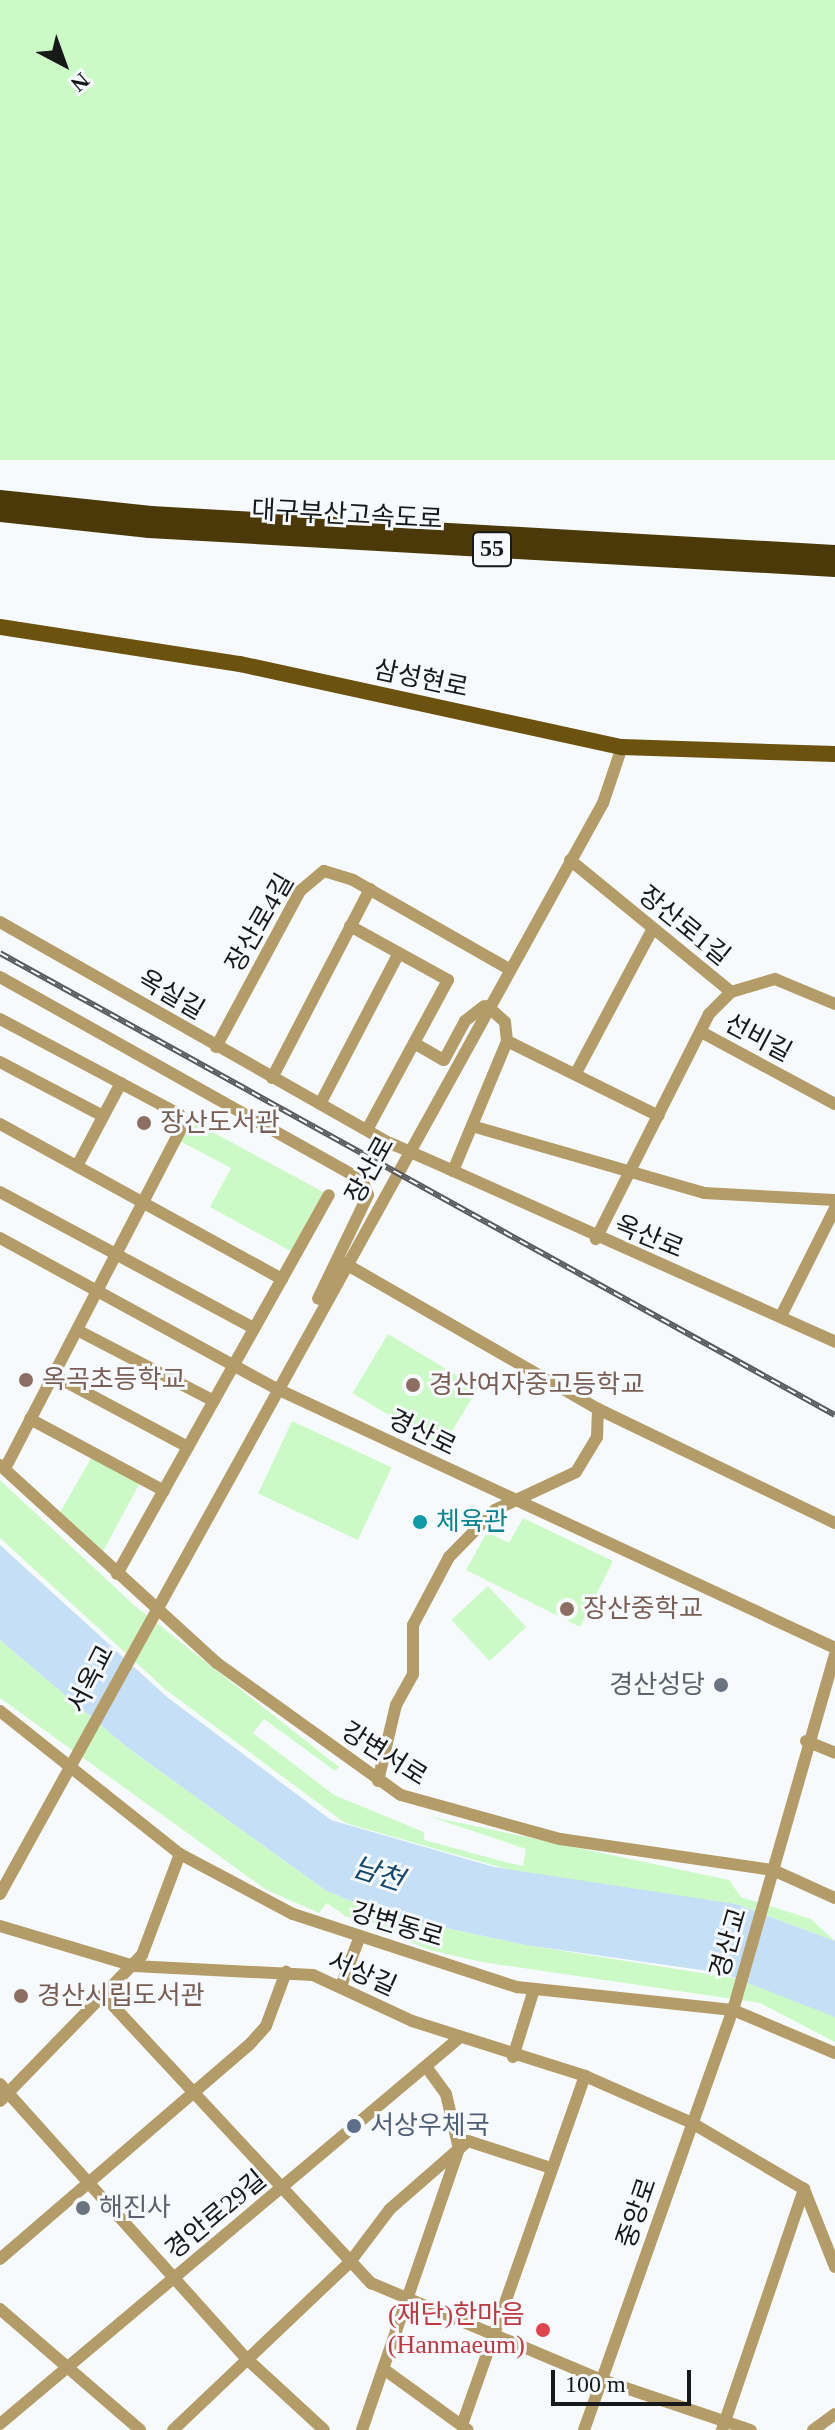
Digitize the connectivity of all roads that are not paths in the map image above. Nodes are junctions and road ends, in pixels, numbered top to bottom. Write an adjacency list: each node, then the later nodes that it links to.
1 (0, 499): 3 (highway, 대구부산고속도로 / 55)
2 (0, 513): 3 (highway, 대구부산고속도로 / 55)
3 (150, 522): 4 (highway, 대구부산고속도로 / 55); 5 (highway, 대구부산고속도로 / 55)
4 (835, 554)
5 (835, 568)
6 (0, 627): 7 (main road, 삼성현로)
7 (622, 747): 8 (main road, 삼성현로); 9 (street, 장산로)
8 (835, 754)
9 (570, 860): 13 (street, 장산로1길); 15 (street, 장산로)
10 (370, 889): 12 (street); 15 (street, 장산로4길); 24 (street, 장산로4길)
11 (0, 922): 24 (street, 옥실길)
12 (350, 926): 14 (street); 27 (street)
13 (653, 928): 17 (street, 장산로1길); 26 (street)
14 (399, 953): 23 (street); 29 (street)
15 (507, 968): 18 (street, 장산로)
16 (1, 979): 51 (street)
17 (731, 992): 19 (street); 21 (street, 장산로1길)
18 (488, 1004): 22 (street); 23 (street); 47 (street, 장산로)
19 (835, 1004)
20 (0, 1019): 28 (street)
21 (703, 1033): 30 (street, 선비길); 32 (street, 장산로1길)
22 (507, 1041): 26 (street); 34 (street)
23 (414, 1043): 35 (street)
24 (216, 1047): 27 (street, 옥실길)
25 (0, 1062): 31 (street)
26 (576, 1073): 32 (street)
27 (272, 1078): 29 (street, 옥실길)
28 (121, 1083): 31 (street); 42 (street)
29 (320, 1104): 35 (street, 옥실길)
30 (835, 1104)
31 (103, 1116): 37 (street)
32 (659, 1116): 39 (street, 장산로1길)
33 (0, 1124): 37 (street)
34 (472, 1126): 38 (street); 39 (street)
35 (367, 1130): 36 (street, 옥실길)
36 (391, 1144): 38 (street, 옥산로, bridge)
37 (77, 1166): 42 (street)
38 (451, 1170): 45 (street, 옥산로)
39 (630, 1175): 43 (street); 45 (street, 장산로1길)
40 (0, 1192): 46 (street)
41 (329, 1195): 48 (street)
42 (144, 1202): 46 (street); 48 (street)
43 (834, 1204): 50 (street)
44 (0, 1238): 49 (street, 경산로)
45 (596, 1239): 50 (street, 옥산로)
46 (117, 1254): 49 (street); 52 (street)
47 (344, 1263): 51 (street, 장산로); 59 (street)
48 (282, 1279): 52 (street)
49 (96, 1294): 53 (street); 55 (street, 경산로)
50 (782, 1314): 54 (street, 옥산로)
51 (312, 1322): 57 (street, 장산로)
52 (254, 1328): 55 (street)
53 (77, 1330): 56 (street); 58 (street)
54 (835, 1342)
55 (233, 1366): 57 (street, 경산로); 58 (street)
56 (53, 1375): 60 (street); 61 (street)
57 (275, 1388): 64 (street, 경산로); 67 (street, 장산로)
58 (214, 1401): 61 (street)
59 (598, 1409): 64 (street); 65 (street)
60 (30, 1419): 62 (street); 63 (street)
61 (188, 1447): 63 (street)
62 (2, 1467): 66 (street, 강변서로)
63 (164, 1491): 66 (street)
64 (511, 1500): 68 (street, 경산로); 74 (street)
65 (835, 1523)
66 (117, 1574): 67 (street, 강변서로)
67 (151, 1610): 73 (street, 서옥교); 74 (street, 강변서로)
68 (835, 1648)
69 (835, 1655): 71 (street)
70 (0, 1711): 73 (street, 강변동로)
71 (806, 1741): 72 (street); 76 (street)
72 (835, 1753)
73 (70, 1768): 75 (street, 강변동로); 77 (street)
74 (378, 1781): 76 (street, 강변서로)
75 (180, 1854): 80 (street, 강변동로); 81 (street)
76 (773, 1870): 78 (street, 강변서로); 86 (street, 경산교)
77 (0, 1894)
78 (835, 1898)
79 (0, 1926): 81 (street, 서상길)
80 (360, 1936): 83 (street); 84 (street, 강변동로)
81 (134, 1966): 82 (street, 서상길); 85 (street)
82 (286, 1972): 83 (street, 서상길); 92 (street)
83 (341, 1986): 87 (street, 서상길)
84 (534, 1989): 86 (street, 강변동로); 89 (street)
85 (105, 1997): 92 (street); 93 (street)
86 (733, 2010): 88 (street, 강변동로); 94 (street, 중앙로)
87 (459, 2038): 89 (street, 서상길); 90 (street, 경안로29길)
88 (835, 2053)
89 (513, 2057): 91 (street, 서상길)
90 (426, 2066): 95 (street); 98 (street, 경안로29길)
91 (585, 2076): 94 (street, 서상길); 96 (street)
92 (197, 2092): 97 (street); 98 (street)
93 (3, 2094): 97 (street)
94 (692, 2123): 99 (street, 서상길); 110 (street, 중앙로)
95 (459, 2149): 96 (street); 101 (street); 104 (street)
96 (551, 2168): 106 (street)
97 (90, 2186): 100 (street); 103 (street)
98 (284, 2187): 101 (street); 103 (street, 경안로29길)
99 (804, 2189): 102 (street); 113 (street)
100 (0, 2259)
101 (350, 2262): 104 (street); 107 (street)
102 (835, 2267)
103 (174, 2279): 107 (street); 108 (street, 경안로29길)
104 (408, 2302): 106 (street); 109 (street)
105 (0, 2309): 108 (street)
106 (493, 2336): 110 (street); 114 (street)
107 (248, 2360): 116 (street); 117 (street)
108 (69, 2369): 112 (street, 경안로29길); 115 (street)
109 (385, 2370): 114 (street); 118 (street)
110 (602, 2380): 113 (street); 119 (street, 중앙로)
111 (835, 2414): 121 (street)
112 (0, 2424)
113 (724, 2426): 120 (street)
114 (465, 2427)
115 (140, 2430)
116 (173, 2430)
117 (324, 2430)
118 (362, 2430)
119 (584, 2430)
120 (751, 2430)
121 (813, 2430)

